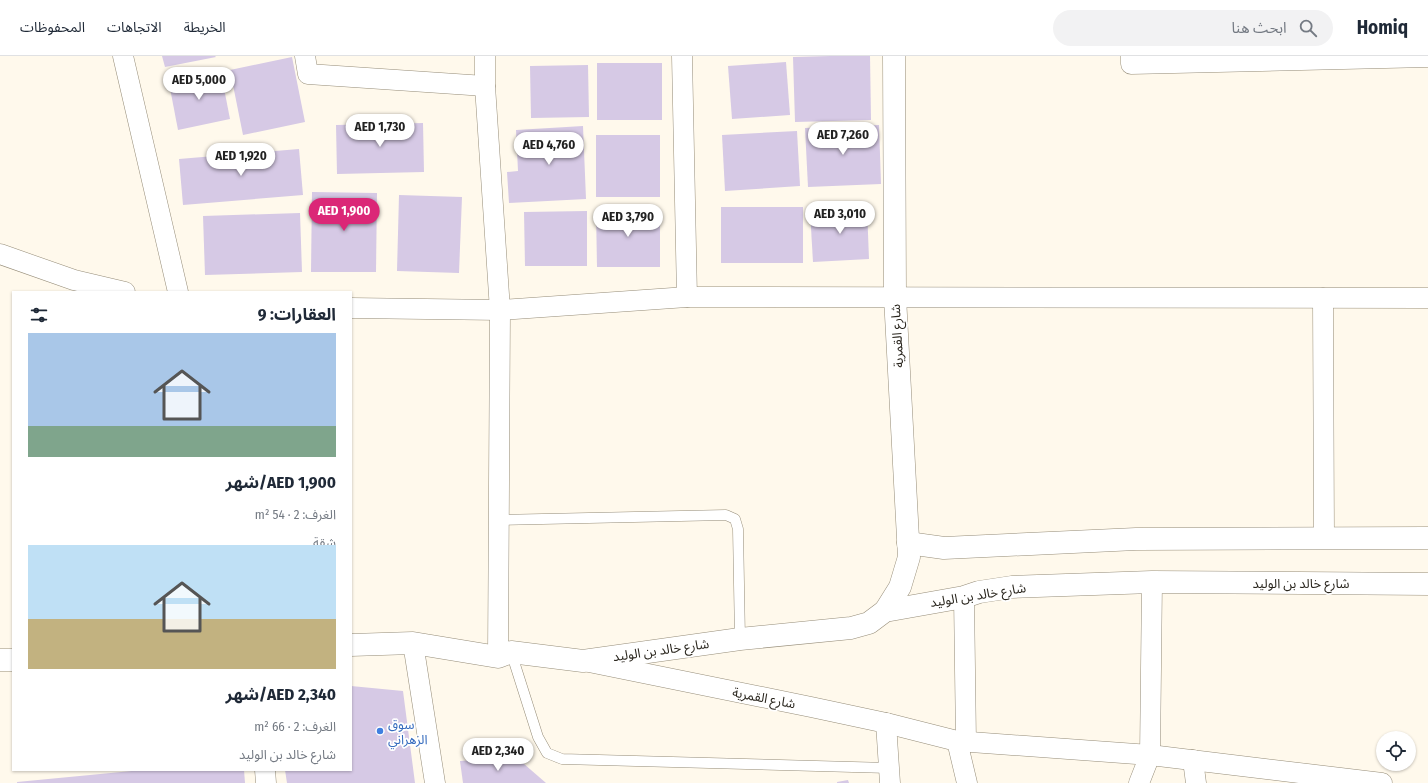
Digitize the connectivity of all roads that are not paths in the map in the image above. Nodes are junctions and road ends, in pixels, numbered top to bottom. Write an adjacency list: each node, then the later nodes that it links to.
1 (117, 56): 12 (street)
2 (305, 56): 9 (street)
3 (485, 56): 9 (street)
4 (682, 56): 13 (street)
5 (894, 56): 14 (street, شارع القمرية)
6 (1131, 56): 7 (street)
7 (1366, 57): 8 (street)
8 (1428, 57)
9 (485, 86): 18 (street)
10 (0, 254): 11 (street)
11 (120, 291)
12 (178, 291)
13 (687, 296): 14 (street); 18 (street)
14 (895, 296): 15 (street); 22 (street, شارع القمرية)
15 (1323, 298): 16 (street); 20 (street)
16 (1428, 298)
17 (352, 308): 18 (street)
18 (500, 310): 19 (street)
19 (499, 520): 27 (lane); 30 (street)
20 (1324, 538): 21 (street); 22 (street)
21 (1428, 538)
22 (908, 543): 26 (street, شارع القمرية)
23 (1152, 582): 24 (street, شارع خالد بن الوليد); 25 (street, شارع خالد بن الوليد); 38 (street)
24 (1428, 584)
25 (964, 597): 26 (street, شارع خالد بن الوليد); 37 (street)
26 (885, 611): 27 (street, شارع خالد بن الوليد)
27 (740, 639): 34 (street, شارع خالد بن الوليد)
28 (413, 643): 29 (street, شارع خالد بن الوليد); 30 (street, شارع خالد بن الوليد); 43 (street)
29 (352, 645)
30 (505, 654): 34 (street, شارع خالد بن الوليد); 41 (lane)
31 (0, 660): 32 (street)
32 (12, 661)
33 (12, 661): 35 (street)
34 (583, 661): 36 (street, شارع القمرية)
35 (0, 664)
36 (886, 723): 37 (street, شارع القمرية); 41 (street)
37 (962, 741): 38 (street, شارع القمرية); 44 (street)
38 (1150, 755): 39 (street, شارع القمرية); 45 (street)
39 (1193, 760): 46 (street); 47 (street, شارع القمرية)
40 (265, 771): 42 (street)
41 (890, 775)
42 (266, 783)
43 (435, 783)
44 (967, 783)
45 (1139, 783)
46 (1196, 783)
47 (1382, 783)

